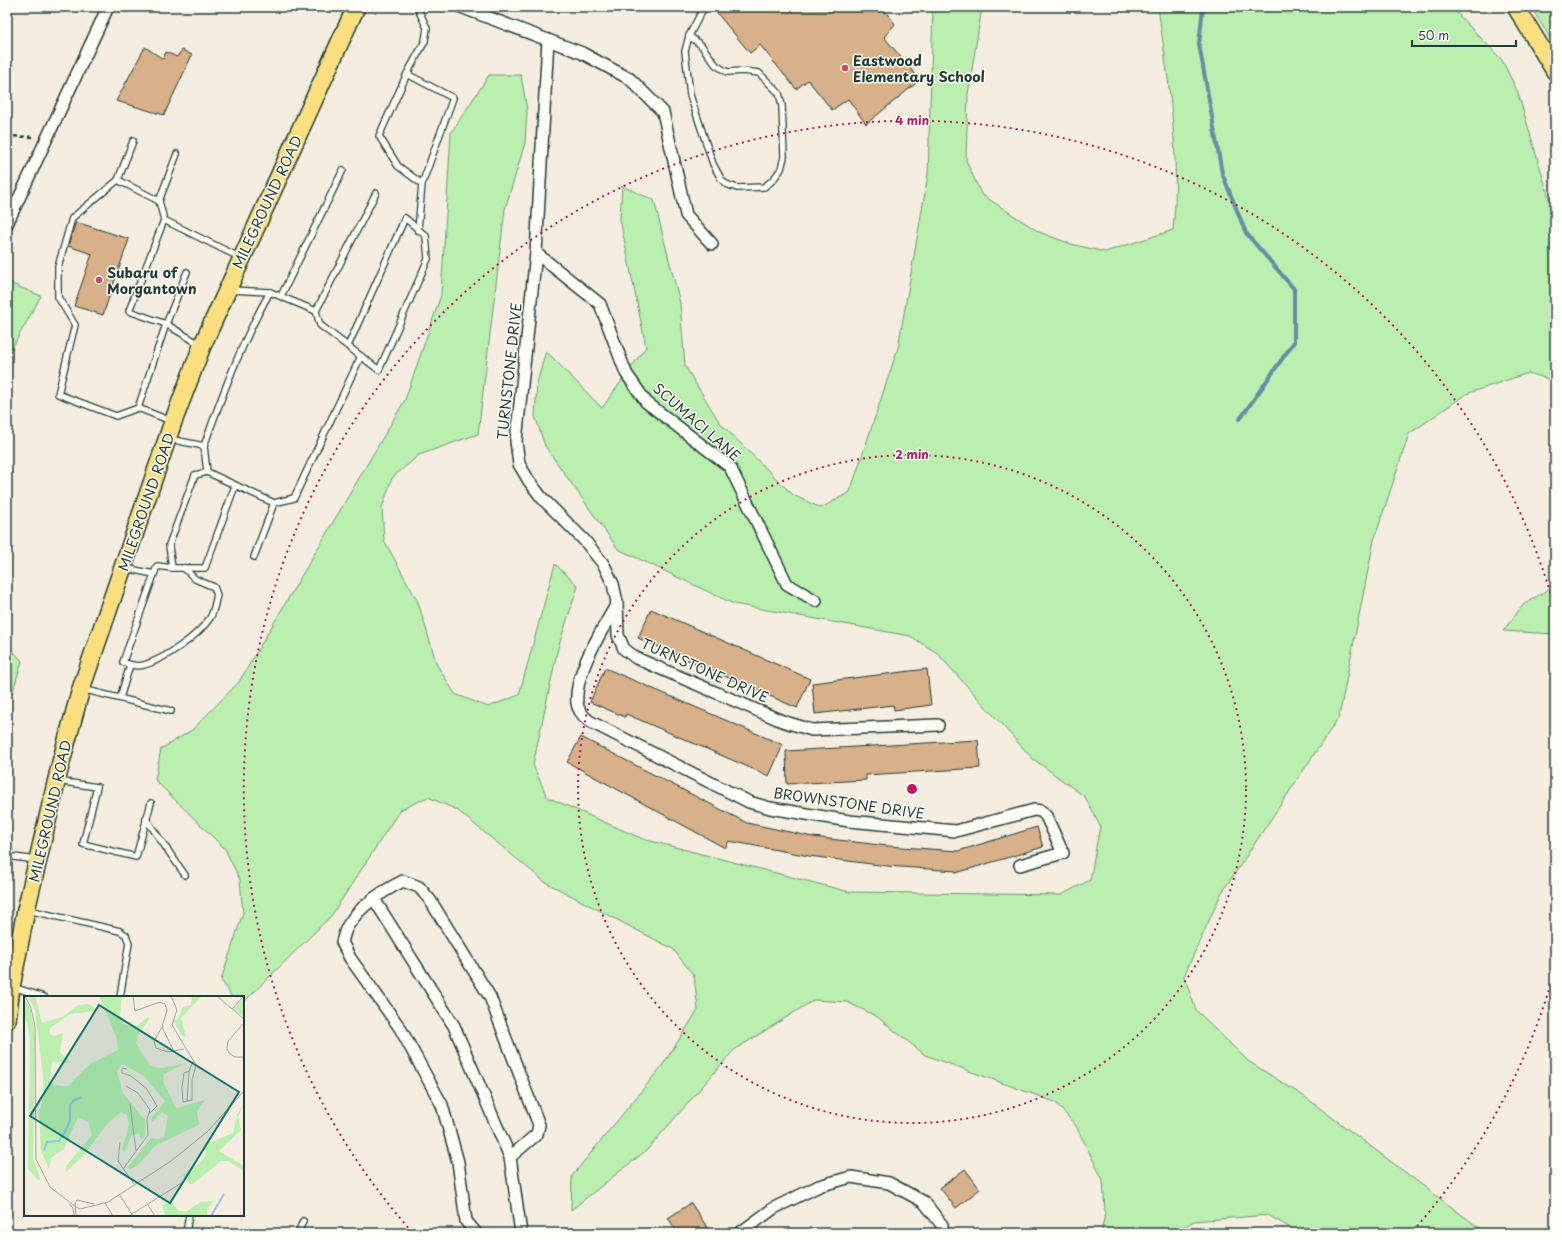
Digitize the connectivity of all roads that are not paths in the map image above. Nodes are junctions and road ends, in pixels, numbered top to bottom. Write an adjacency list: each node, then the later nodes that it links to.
1 (108, 7): 19 (street)
2 (356, 7): 23 (main road, MILEGROUND ROAD)
3 (417, 7): 10 (lane)
4 (461, 7): 8 (street)
5 (704, 7): 7 (lane)
6 (1516, 7): 9 (main road)
7 (689, 36): 7 (lane)
8 (548, 40): 21 (street); 22 (street, TURNSTONE DRIVE)
9 (1555, 71)
10 (407, 74): 15 (lane); 15 (lane)
11 (133, 141): 14 (lane)
12 (177, 154): 17 (lane)
13 (343, 170): 27 (lane)
14 (118, 180): 17 (lane); 33 (lane)
15 (422, 184): 20 (lane)
16 (376, 192): 28 (lane)
17 (159, 201): 18 (lane)
18 (164, 220): 23 (lane); 29 (lane)
19 (7, 224)
20 (418, 230): 31 (lane); 32 (lane)
21 (712, 244)
22 (536, 253): 45 (street, SCUMACI LANE); 46 (street, TURNSTONE DRIVE)
23 (241, 258): 25 (main road, MILEGROUND ROAD)
24 (186, 272): 29 (lane)
25 (227, 290): 26 (lane); 30 (main road, MILEGROUND ROAD)
26 (270, 292): 27 (lane); 36 (lane)
27 (280, 296): 28 (lane)
28 (316, 311): 31 (lane)
29 (166, 324): 30 (lane); 33 (lane)
30 (202, 346): 34 (main road, MILEGROUND ROAD)
31 (348, 346): 32 (lane)
32 (361, 356): 39 (lane)
33 (138, 408): 34 (lane)
34 (173, 422): 35 (main road, MILEGROUND ROAD)
35 (167, 439): 36 (lane); 41 (main road, MILEGROUND ROAD)
36 (204, 446): 37 (lane)
37 (207, 472): 38 (lane); 42 (lane)
38 (235, 486): 39 (lane); 43 (lane)
39 (274, 503): 40 (lane)
40 (254, 557)
41 (123, 568): 44 (lane); 48 (main road, MILEGROUND ROAD)
42 (172, 568): 43 (lane); 44 (lane)
43 (184, 568): 47 (lane)
44 (154, 574): 47 (lane)
45 (816, 601)
46 (617, 602): 51 (street, TURNSTONE DRIVE); 57 (street, BROWNSTONE DRIVE)
47 (130, 665): 49 (lane)
48 (81, 689): 49 (lane); 52 (main road, MILEGROUND ROAD)
49 (120, 698): 50 (lane)
50 (171, 711)
51 (938, 725)
52 (56, 781): 54 (lane); 56 (main road, MILEGROUND ROAD)
53 (151, 803): 54 (lane)
54 (146, 819): 58 (lane)
55 (7, 856): 56 (lane)
56 (38, 860): 60 (main road, MILEGROUND ROAD)
57 (1020, 865)
58 (185, 875)
59 (374, 899): 65 (street); 65 (street); 70 (street)
60 (26, 910): 61 (main road, MILEGROUND ROAD); 63 (lane)
61 (11, 987): 62 (lane); 64 (main road, MILEGROUND ROAD)
62 (41, 996)
63 (120, 996)
64 (8, 1010)
65 (510, 1157): 71 (street)
66 (189, 1216): 68 (lane)
67 (303, 1221): 69 (lane)
68 (186, 1233)
69 (298, 1233)
70 (476, 1233)
71 (521, 1233)
72 (740, 1233): 73 (street)
73 (943, 1233)

